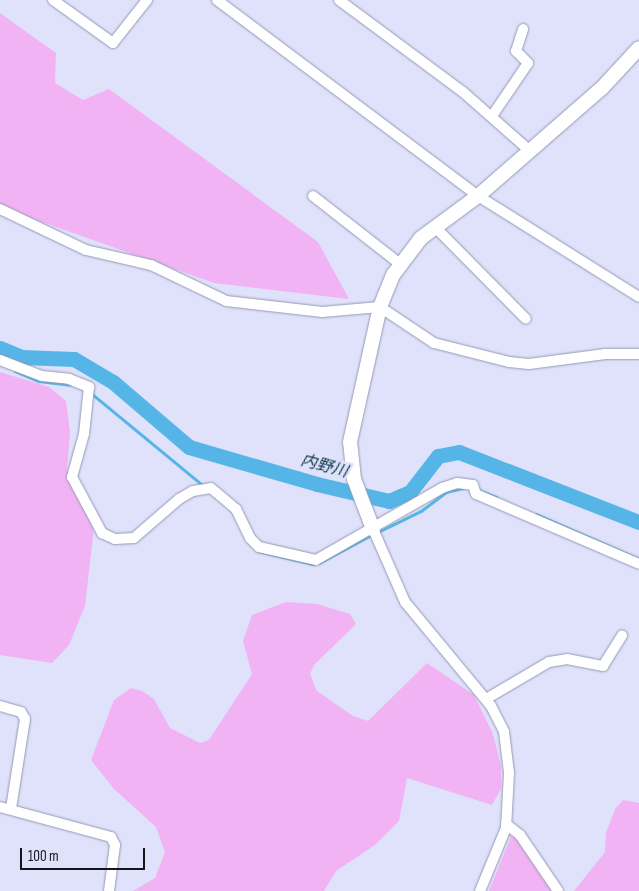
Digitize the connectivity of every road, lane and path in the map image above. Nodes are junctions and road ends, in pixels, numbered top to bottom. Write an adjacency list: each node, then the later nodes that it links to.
1 (53, 0): 2 (street)
2 (147, 0)
3 (217, 0): 10 (street)
4 (339, 0): 7 (street)
5 (523, 29): 7 (street)
6 (639, 48): 8 (street)
7 (492, 116): 8 (street)
8 (530, 151): 10 (street)
9 (313, 196): 13 (street)
10 (478, 196): 12 (street); 14 (street)
11 (0, 210): 15 (street)
12 (435, 226): 13 (street); 16 (street)
13 (400, 264): 15 (street)
14 (639, 297)
15 (380, 306): 17 (street); 19 (street)
16 (526, 318)
17 (639, 354)
18 (0, 360): 19 (street)
19 (373, 529): 20 (street); 22 (street)
20 (639, 564)
21 (622, 635): 22 (street)
22 (486, 699): 26 (street)
23 (0, 706): 25 (street)
24 (0, 807): 25 (street)
25 (11, 808): 27 (street)
26 (506, 824): 28 (street); 29 (street)
27 (109, 891)
28 (480, 891)
29 (558, 891)

